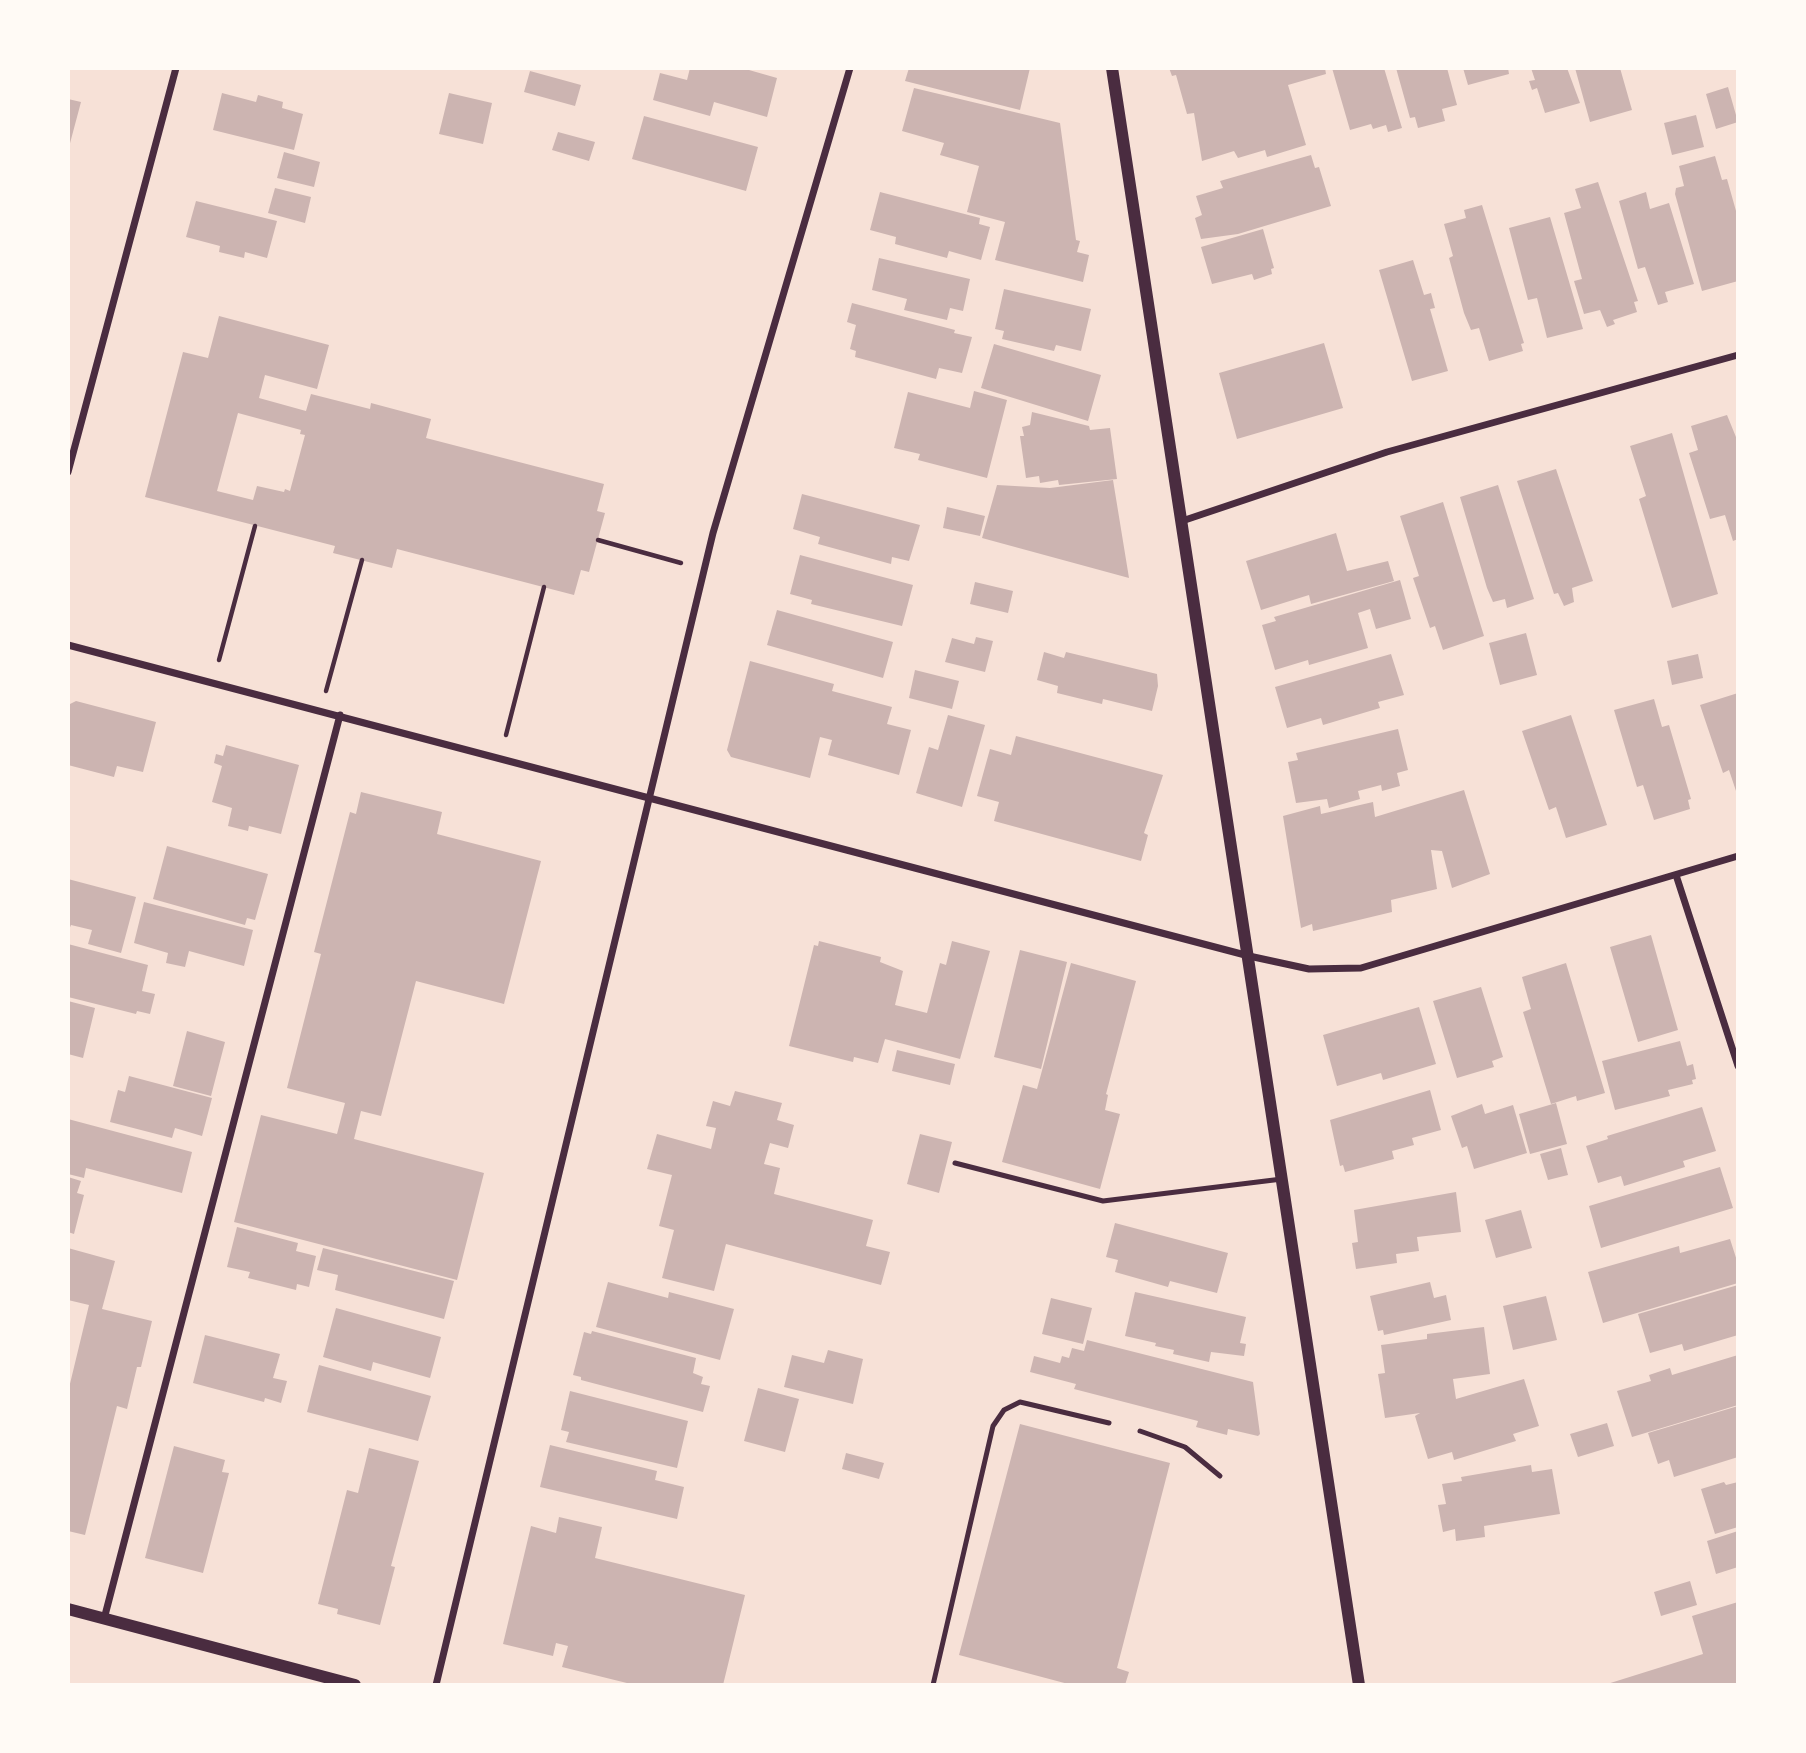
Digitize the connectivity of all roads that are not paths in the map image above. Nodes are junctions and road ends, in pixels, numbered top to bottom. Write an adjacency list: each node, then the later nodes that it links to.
1 (176, 68): 5 (street)
2 (850, 68): 9 (street)
3 (1112, 68): 6 (street)
4 (1738, 355): 6 (street)
5 (68, 472)
6 (1182, 520): 12 (street)
7 (68, 645): 8 (street)
8 (340, 715): 9 (street); 20 (street)
9 (649, 796): 12 (street); 22 (street)
10 (1738, 856): 11 (street)
11 (1676, 874): 12 (street); 13 (street)
12 (1248, 956): 15 (street)
13 (1738, 1066)
14 (955, 1163): 15 (lane)
15 (1282, 1179): 24 (street)
16 (1109, 1423): 23 (lane)
17 (1140, 1431): 18 (lane)
18 (1220, 1476)
19 (68, 1609): 20 (street)
20 (104, 1619): 21 (street)
21 (355, 1685)
22 (436, 1685)
23 (933, 1685)
24 (1359, 1685)

